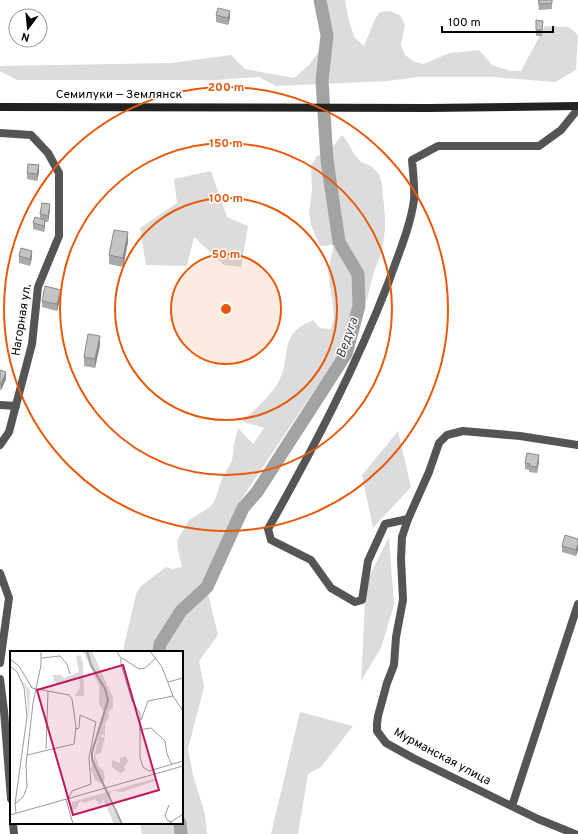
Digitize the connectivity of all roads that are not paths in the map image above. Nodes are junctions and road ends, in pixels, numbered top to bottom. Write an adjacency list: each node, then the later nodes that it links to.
1 (0, 107): 2 (main road, Семилуки — Землянск)
2 (578, 108): 8 (street)
3 (0, 133): 5 (street, Нагорная ул.)
4 (0, 405): 5 (street)
5 (16, 406): 6 (street, Нагорная ул.)
6 (0, 445)
7 (578, 445): 8 (street, Мурманская улица)
8 (408, 519): 14 (street, Мурманская улица)
9 (0, 573): 11 (street)
10 (578, 604): 14 (street)
11 (0, 663)
12 (0, 679): 13 (street)
13 (10, 786)
14 (512, 806): 17 (street, Мурманская улица)
15 (13, 824): 16 (street)
16 (14, 834)
17 (575, 834)

